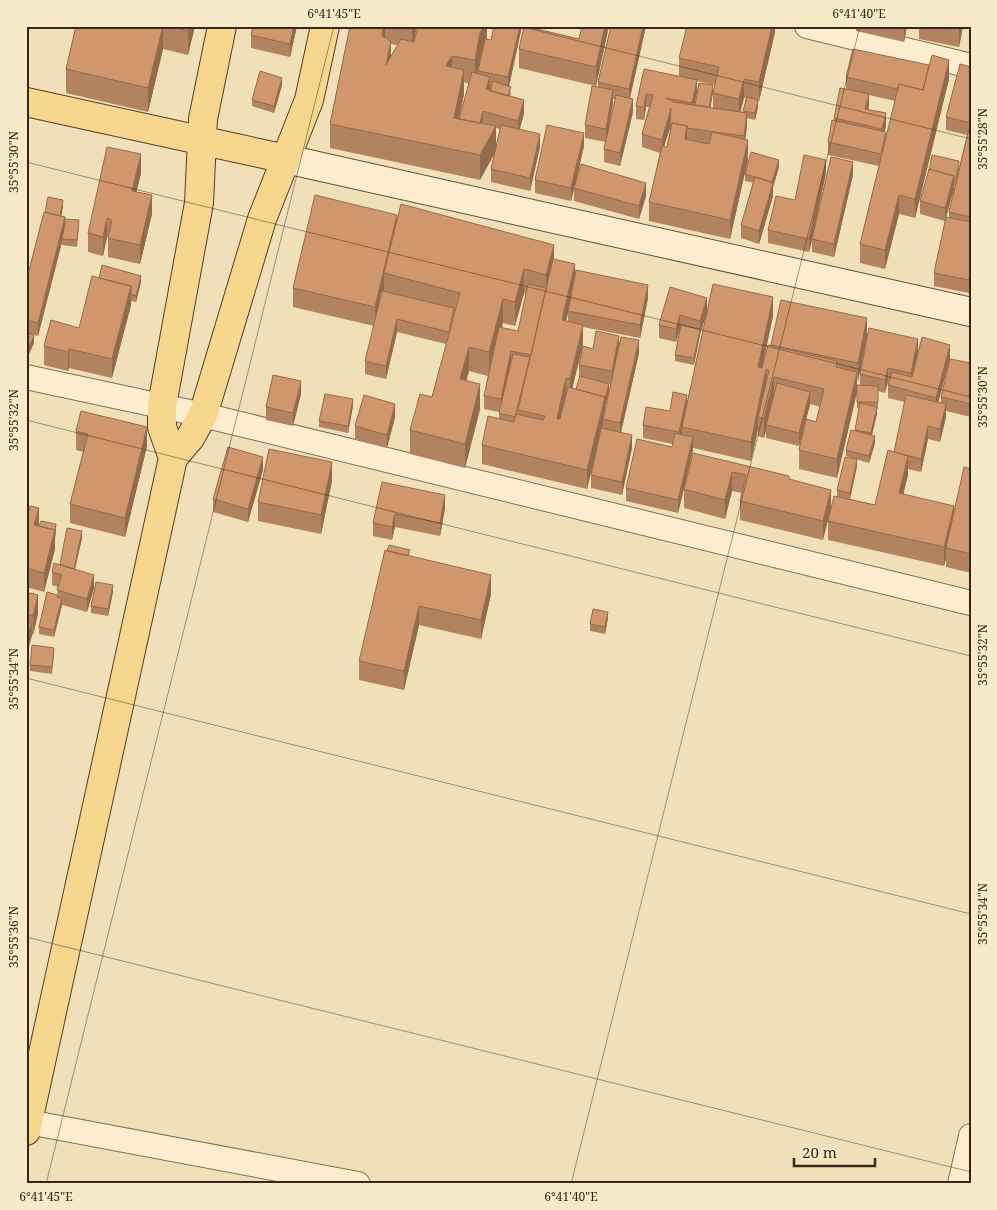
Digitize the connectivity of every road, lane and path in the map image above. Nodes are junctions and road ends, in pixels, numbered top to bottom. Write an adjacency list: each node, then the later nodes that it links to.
1 (222, 26): 6 (main road)
2 (325, 26): 7 (main road)
3 (806, 26): 4 (street)
4 (971, 66)
5 (26, 102): 6 (main road)
6 (201, 139): 7 (main road); 10 (main road)
7 (286, 159): 8 (street); 11 (main road)
8 (971, 312)
9 (26, 377): 10 (street)
10 (162, 405): 11 (street); 12 (main road)
11 (203, 415): 12 (main road); 13 (street)
12 (172, 458): 14 (main road)
13 (971, 603)
14 (27, 1127): 16 (street)
15 (970, 1146): 17 (street)
16 (358, 1184)
17 (960, 1184)

